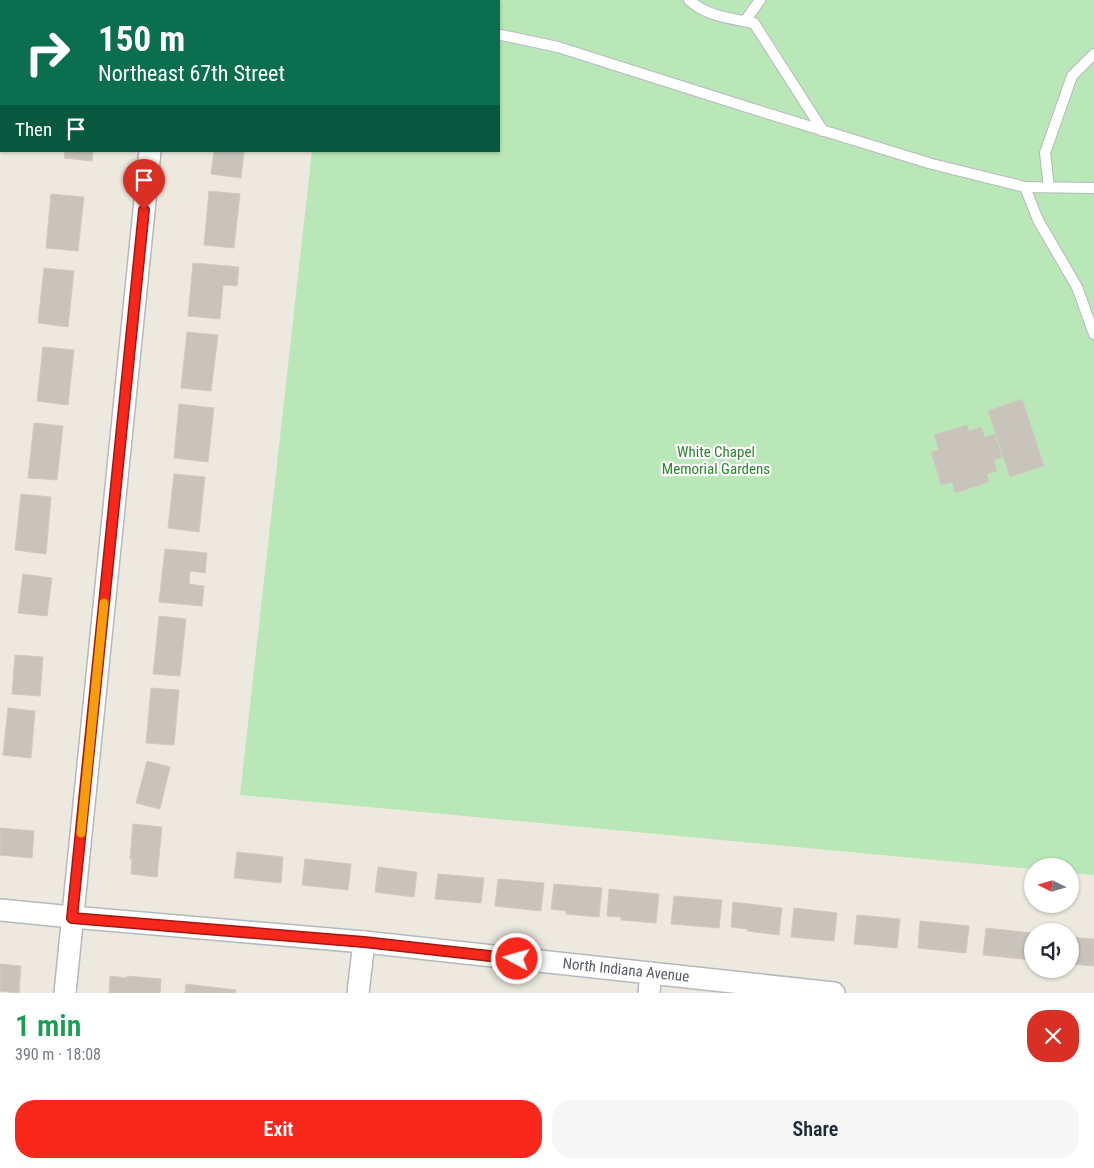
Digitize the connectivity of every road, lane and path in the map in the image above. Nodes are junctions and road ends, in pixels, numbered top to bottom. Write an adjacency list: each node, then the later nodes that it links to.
1 (689, 0): 3 (lane)
2 (760, 0): 3 (lane)
3 (745, 22): 6 (lane)
4 (501, 35): 6 (lane)
5 (1094, 54): 9 (lane)
6 (824, 131): 8 (lane)
7 (150, 152): 13 (street)
8 (1025, 187): 9 (lane); 11 (lane)
9 (1049, 187): 10 (lane)
10 (1094, 188)
11 (1094, 334)
12 (0, 910): 13 (street, North Indiana Avenue)
13 (72, 918): 14 (street, North Indiana Avenue); 16 (street)
14 (364, 942): 15 (street, North Indiana Avenue); 17 (street)
15 (650, 983): 18 (street, North Indiana Avenue)
16 (65, 993)
17 (358, 993)
18 (834, 993)

